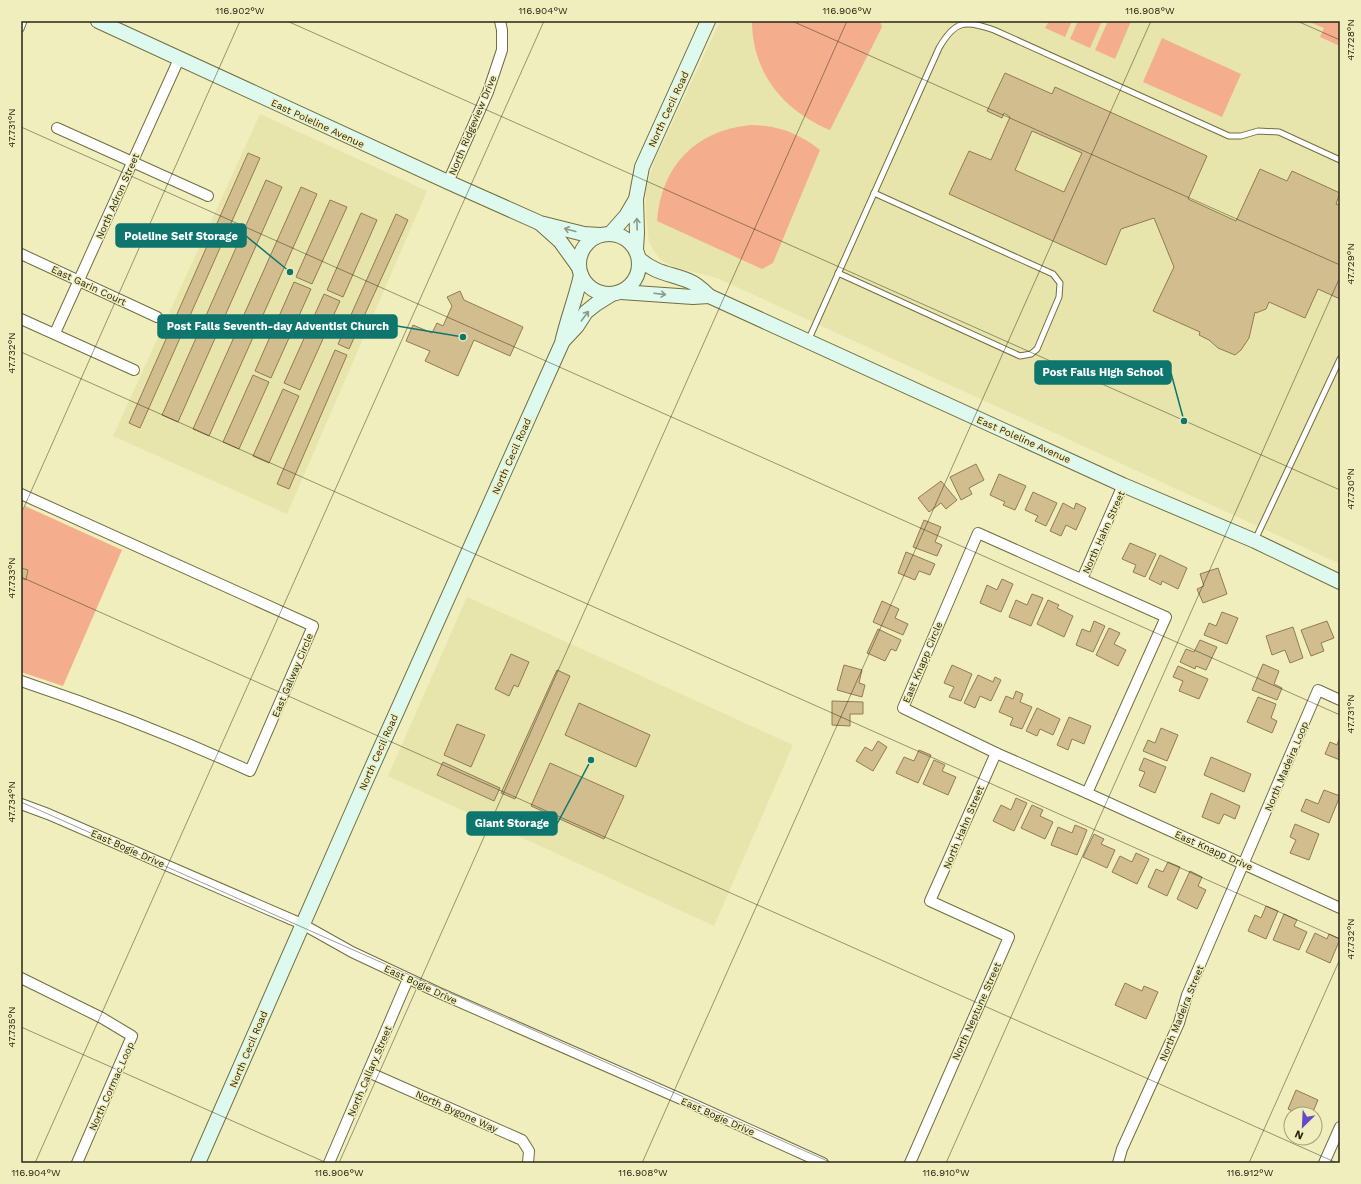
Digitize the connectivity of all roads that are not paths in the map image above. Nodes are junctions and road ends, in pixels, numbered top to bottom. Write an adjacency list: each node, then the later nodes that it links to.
1 (24, 21): 5 (lane)
2 (98, 21): 6 (main road, East Poleline Avenue)
3 (500, 21): 10 (street, North Ridgeview Drive)
4 (708, 21): 13 (main road, North Cecil Road)
5 (21, 29)
6 (179, 59): 9 (street, North Adron Street); 10 (main road, East Poleline Avenue)
7 (57, 128): 9 (street)
8 (1340, 160): 11 (lane)
9 (133, 162): 12 (street); 20 (street, North Adron Street)
10 (448, 182): 14 (main road, East Poleline Avenue)
11 (874, 193): 19 (lane); 19 (lane)
12 (208, 196)
13 (636, 199): 15 (main road, North Cecil Road); 17 (main road, North Cecil Road, one-way to 13)
14 (540, 223): 15 (main road, East Poleline Avenue, one-way to 14); 18 (main road, East Poleline Avenue)
15 (605, 234): 17 (main road); 18 (main road)
16 (21, 254): 20 (street, East Garin Court)
17 (637, 254): 21 (main road); 22 (main road, East Poleline Avenue)
18 (580, 270): 21 (main road); 27 (main road, North Cecil Road)
19 (838, 273): 26 (lane)
20 (79, 281): 23 (street, East Garin Court); 25 (street, North Adron Street)
21 (617, 293): 22 (main road, East Poleline Avenue, one-way to 22); 27 (main road, North Cecil Road, one-way to 21)
22 (709, 296): 26 (main road, East Poleline Avenue)
23 (157, 316)
24 (21, 318): 25 (street)
25 (55, 334): 29 (street)
26 (808, 341): 30 (main road, East Poleline Avenue)
27 (562, 342): 43 (main road, North Cecil Road)
28 (1340, 359): 32 (lane)
29 (134, 370)
30 (1124, 485): 32 (main road, East Poleline Avenue); 33 (street, North Hahn Street)
31 (21, 494): 35 (street, East Galway Circle)
32 (1255, 541): 34 (main road, East Poleline Avenue)
33 (1082, 579): 37 (street, East Knapp Circle); 38 (street, East Knapp Circle)
34 (1340, 582)
35 (21, 681)
36 (1340, 700): 40 (street, North Madeira Loop)
37 (996, 753): 38 (street, East Knapp Circle); 41 (street, North Hahn Street)
38 (1087, 793): 40 (street, East Knapp Drive)
39 (21, 804): 43 (street, East Bogie Drive)
40 (1244, 863): 42 (street, East Knapp Drive); 54 (street, North Madeira Street)
41 (930, 901): 53 (street, North Neptune Street)
42 (1340, 908)
43 (302, 924): 45 (street, East Bogie Drive); 49 (main road, North Cecil Road)
44 (21, 978): 48 (street, North Cormac Loop)
45 (408, 979): 46 (street, North Callary Street); 52 (street, East Bogie Drive)
46 (368, 1072): 50 (street, North Callary Street); 51 (street, North Bygone Way)
47 (1340, 1127): 55 (street)
48 (77, 1163)
49 (198, 1163)
50 (329, 1163)
51 (528, 1163)
52 (823, 1163)
53 (910, 1163)
54 (1118, 1163)
55 (1324, 1163)

